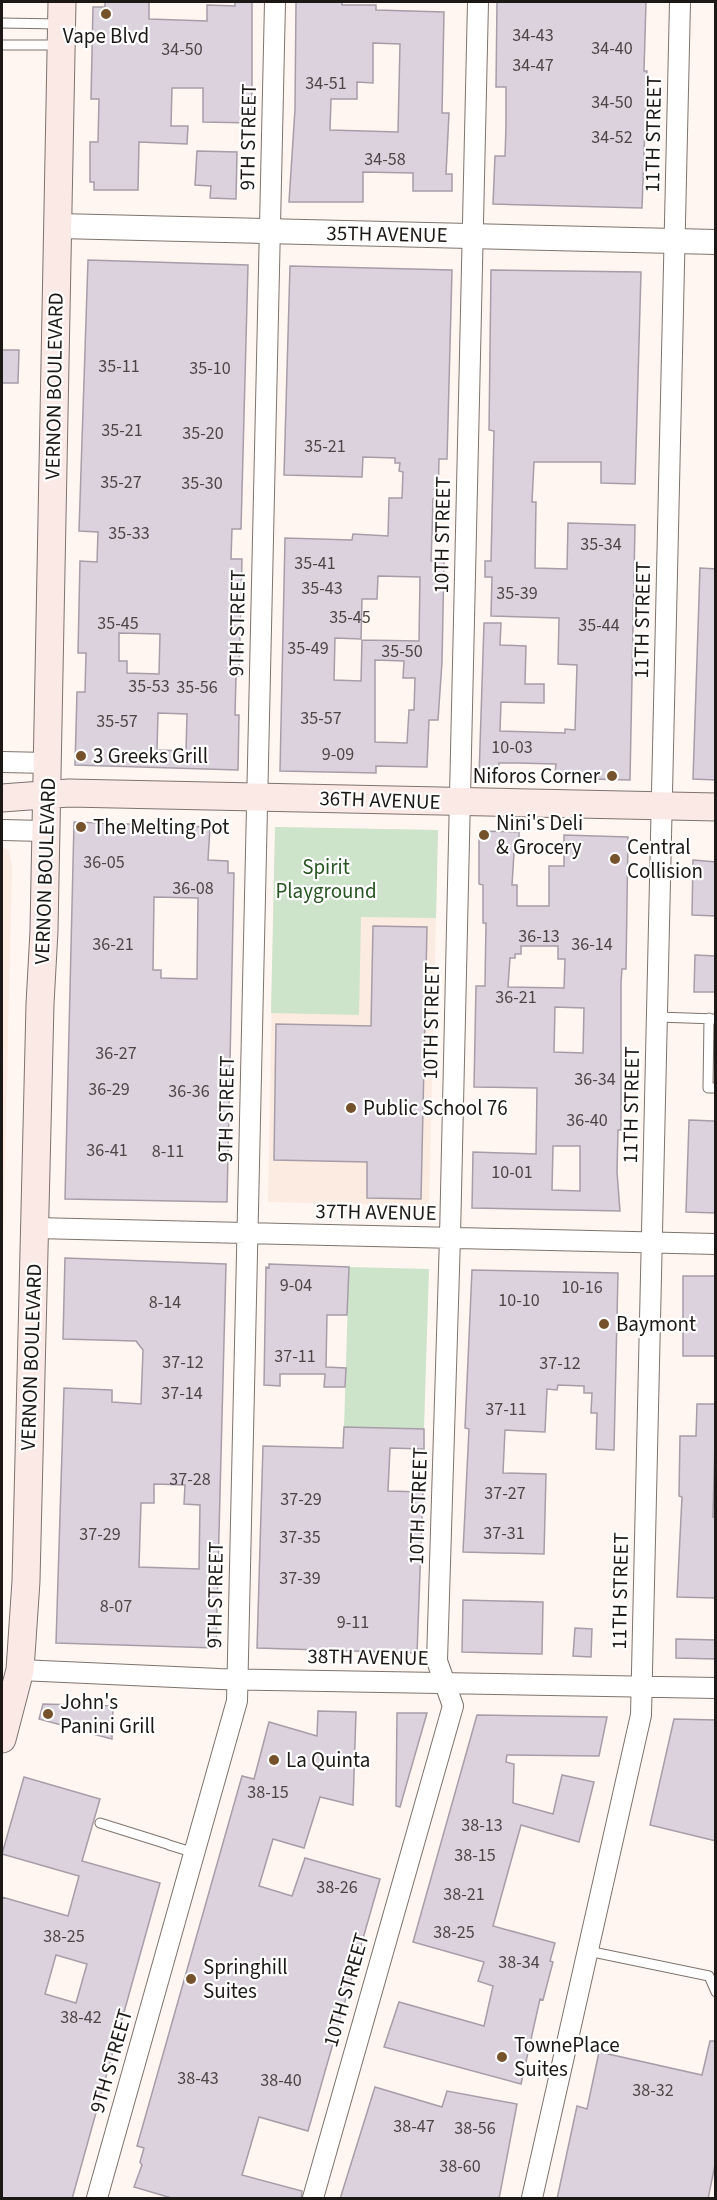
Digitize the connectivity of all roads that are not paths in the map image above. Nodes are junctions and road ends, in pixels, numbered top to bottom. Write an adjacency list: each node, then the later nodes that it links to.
1 (276, 2): 8 (street, 9TH STREET)
2 (478, 2): 9 (street, 10TH STREET)
3 (680, 2): 10 (street, 11TH STREET)
4 (2, 23): 5 (lane)
5 (62, 24): 6 (lane); 7 (main road, VERNON BOULEVARD)
6 (2, 45)
7 (58, 226): 8 (street, 35TH AVENUE); 13 (main road, VERNON BOULEVARD)
8 (270, 232): 9 (street, 35TH AVENUE); 15 (street, 9TH STREET)
9 (472, 236): 10 (street, 35TH AVENUE); 17 (street, 10TH STREET)
10 (675, 241): 11 (street, 35TH AVENUE); 18 (street, 11TH STREET)
11 (716, 242)
12 (2, 762): 13 (street)
13 (48, 763): 14 (main road, VERNON BOULEVARD)
14 (45, 796): 15 (main road, 36TH AVENUE); 16 (main road, 36TH AVENUE); 21 (main road, VERNON BOULEVARD)
15 (257, 796): 17 (main road, 36TH AVENUE); 26 (street, 9TH STREET)
16 (2, 798)
17 (460, 802): 18 (main road, 36TH AVENUE); 27 (street, 10TH STREET)
18 (662, 806): 19 (main road, 36TH AVENUE); 22 (street, 11TH STREET)
19 (716, 807)
20 (2, 830): 21 (street)
21 (45, 831): 25 (main road, VERNON BOULEVARD)
22 (657, 1017): 23 (lane); 28 (street, 11TH STREET)
23 (712, 1018): 24 (lane)
24 (716, 1088)
25 (35, 1228): 26 (street, 37TH AVENUE); 30 (main road, VERNON BOULEVARD)
26 (248, 1232): 27 (street, 37TH AVENUE); 31 (street, 9TH STREET)
27 (450, 1237): 28 (street, 37TH AVENUE); 32 (street, 10TH STREET)
28 (652, 1242): 29 (street, 37TH AVENUE); 33 (street, 11TH STREET)
29 (716, 1244)
30 (20, 1670): 31 (street, 38TH AVENUE); 35 (main road, VERNON BOULEVARD)
31 (237, 1678): 32 (street, 38TH AVENUE); 37 (street, 9TH STREET)
32 (445, 1682): 33 (street, 38TH AVENUE); 41 (street, 10TH STREET)
33 (642, 1687): 34 (street, 38TH AVENUE); 38 (street, 11TH STREET)
34 (716, 1688)
35 (2, 1738)
36 (100, 1823): 37 (lane)
37 (195, 1852): 40 (street, 9TH STREET)
38 (588, 1951): 39 (lane); 42 (street, 11TH STREET)
39 (716, 1992)
40 (97, 2199)
41 (313, 2199)
42 (532, 2199)

